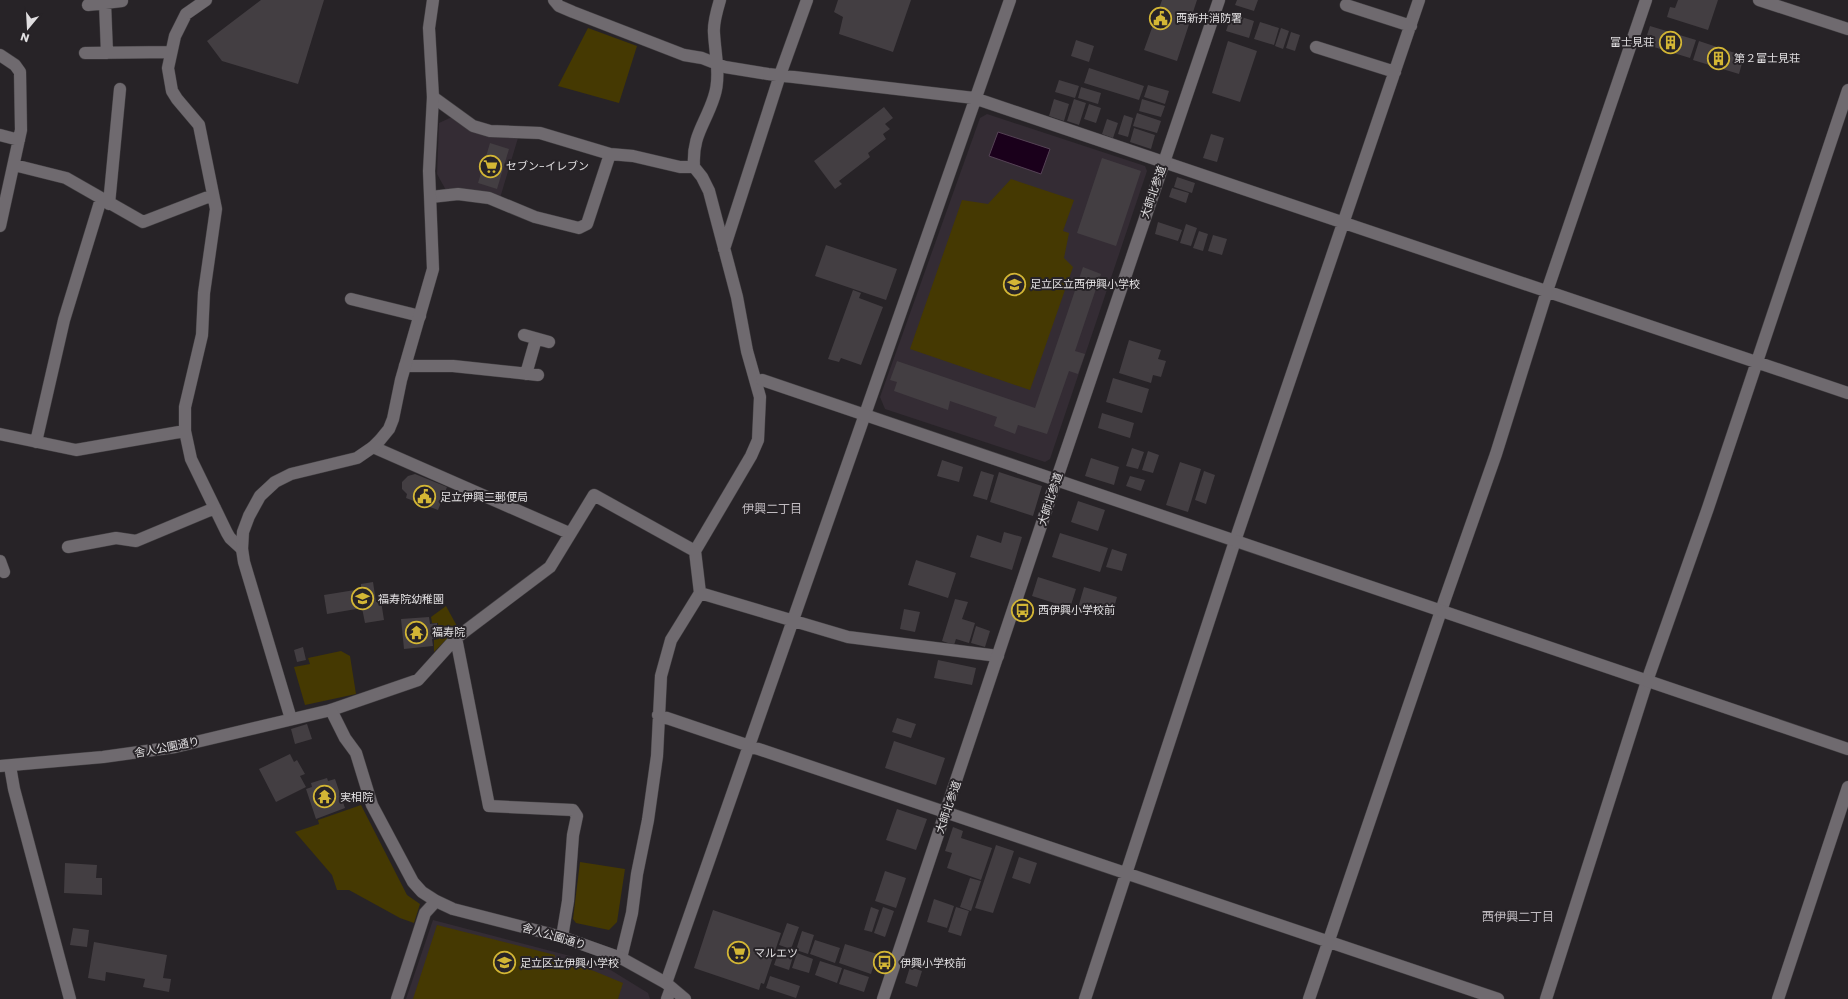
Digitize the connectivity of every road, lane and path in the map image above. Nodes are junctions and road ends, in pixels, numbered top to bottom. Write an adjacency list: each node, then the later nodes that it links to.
1 (206, 0): 18 (street)
2 (433, 0): 27 (street)
3 (554, 0): 22 (street)
4 (720, 0): 22 (street)
5 (807, 0): 24 (street)
6 (1010, 0): 28 (street)
7 (1219, 0): 33 (street, 大師北参道)
8 (1419, 0): 15 (street)
9 (1646, 0): 42 (street)
10 (1759, 0): 16 (street)
11 (122, 1): 12 (street)
12 (105, 3): 13 (street); 20 (street)
13 (88, 5)
14 (1346, 5): 15 (street)
15 (1411, 26): 23 (street)
16 (1848, 29)
17 (1316, 46): 23 (street)
18 (171, 52): 20 (street); 36 (street)
19 (85, 53): 20 (street)
20 (107, 53)
21 (0, 55): 31 (street)
22 (716, 64): 24 (street); 35 (street)
23 (1395, 72): 39 (street)
24 (780, 75): 28 (street); 41 (street)
25 (120, 89): 38 (street)
26 (1848, 90): 29 (street)
27 (433, 98): 32 (street); 37 (street)
28 (974, 98): 33 (street); 52 (street)
29 (1843, 122): 48 (street)
30 (0, 135): 31 (street)
31 (19, 140): 34 (street)
32 (610, 154): 35 (street); 37 (street)
33 (1163, 162): 39 (street); 57 (street, 大師北参道)
34 (14, 165): 38 (street); 40 (street)
35 (694, 167): 41 (street)
36 (213, 195): 38 (street); 53 (street)
37 (431, 197): 44 (street)
38 (105, 201): 55 (street)
39 (1343, 223): 42 (street); 60 (street)
40 (0, 226)
41 (724, 250): 50 (street)
42 (1547, 291): 48 (street); 65 (street)
43 (351, 299): 44 (street)
44 (420, 316): 49 (street)
45 (524, 335): 46 (street)
46 (536, 339): 47 (street); 49 (street)
47 (549, 342)
48 (1757, 362): 51 (street); 69 (street)
49 (405, 366): 56 (street)
50 (758, 380): 52 (street); 63 (street)
51 (1848, 393)
52 (864, 414): 57 (street); 66 (street)
53 (185, 431): 55 (street); 58 (street)
54 (0, 434): 55 (street)
55 (36, 442)
56 (373, 447): 59 (street); 62 (street)
57 (1056, 481): 60 (street); 68 (street, 大師北参道)
58 (215, 508): 61 (street); 62 (street)
59 (569, 533): 63 (street, 舎人公園通り); 67 (street, 舎人公園通り)
60 (1235, 541): 65 (street); 78 (street)
61 (68, 547)
62 (242, 549): 72 (street)
63 (695, 551): 64 (street)
64 (700, 593): 66 (street); 71 (street)
65 (1441, 611): 69 (street); 81 (street)
66 (793, 621): 68 (street); 73 (street)
67 (456, 638): 70 (street, 舎人公園通り); 80 (street)
68 (998, 656): 77 (street, 大師北参道)
69 (1647, 681): 74 (street); 91 (street)
70 (331, 710): 72 (street, 舎人公園通り); 79 (street, 舎人公園通り)
71 (658, 715): 73 (street); 82 (street)
72 (291, 719): 75 (street, 舎人公園通り)
73 (749, 745): 77 (street); 83 (street)
74 (1848, 749)
75 (5, 766): 84 (street)
76 (1848, 788): 92 (street)
77 (945, 814): 78 (street); 87 (street, 大師北参道)
78 (1126, 873): 81 (street); 88 (street)
79 (436, 901): 80 (street, 舎人公園通り); 85 (street)
80 (562, 937): 82 (street, 舎人公園通り)
81 (1328, 942): 89 (street); 90 (street)
82 (621, 958): 83 (street, 舎人公園通り)
83 (668, 990): 86 (street, 舎人公園通り)
84 (70, 999)
85 (397, 999)
86 (685, 999)
87 (883, 999)
88 (1085, 999)
89 (1309, 999)
90 (1498, 999)
91 (1546, 999)
92 (1778, 999)

